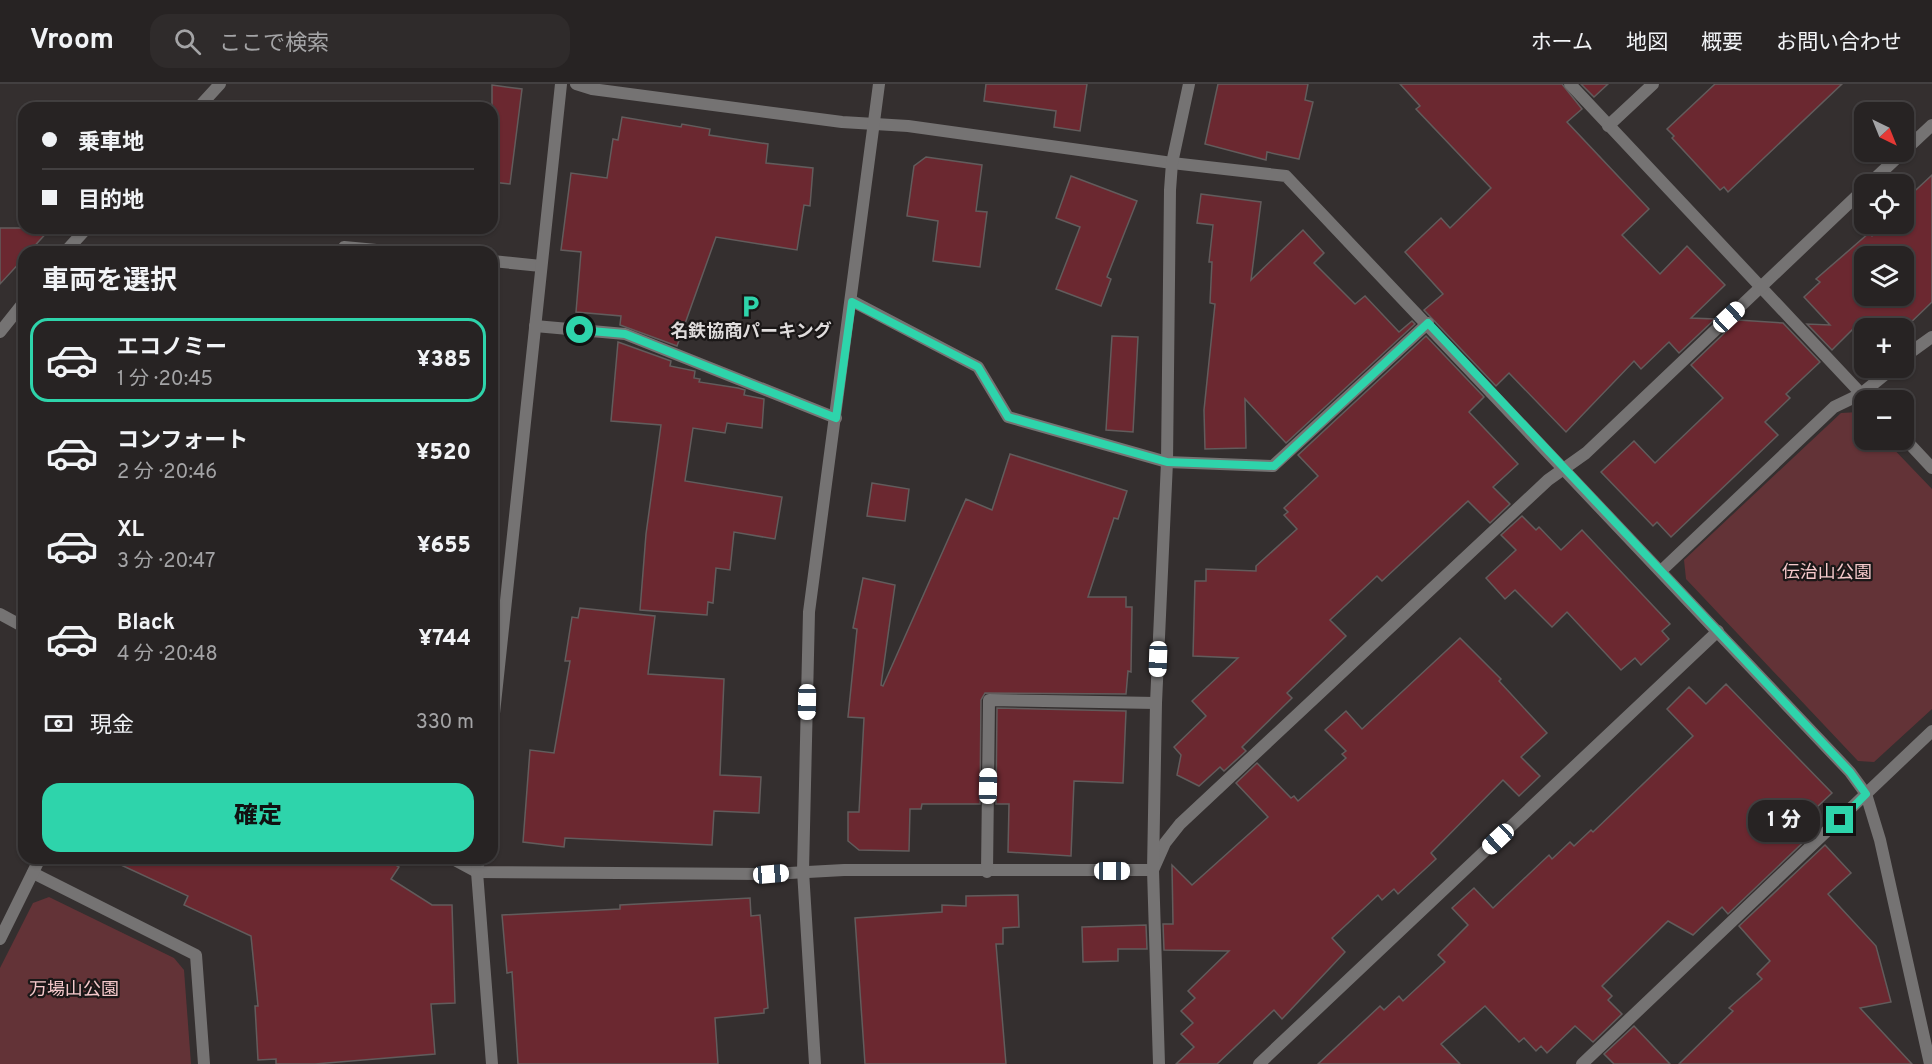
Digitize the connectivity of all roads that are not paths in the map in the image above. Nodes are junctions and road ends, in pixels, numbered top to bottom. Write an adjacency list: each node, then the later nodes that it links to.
1 (220, 84): 8 (street)
2 (561, 84): 18 (street)
3 (576, 84): 9 (street)
4 (879, 84): 9 (street)
5 (1189, 84): 12 (street)
6 (1570, 84): 11 (street)
7 (1653, 84): 11 (street)
8 (204, 102)
9 (874, 125): 12 (street); 20 (street)
10 (1932, 125): 13 (street)
11 (1608, 126): 19 (street)
12 (1172, 163): 22 (street); 33 (street)
13 (1880, 174)
14 (1854, 198): 19 (street)
15 (82, 234): 16 (street)
16 (70, 246)
17 (498, 262): 18 (street)
18 (541, 266): 23 (street)
19 (1761, 286): 28 (street); 35 (street)
20 (852, 302): 31 (street); 33 (street)
21 (18, 310): 24 (street)
22 (1428, 323): 33 (street); 35 (street)
23 (535, 326): 31 (street); 40 (street)
24 (0, 332)
25 (1932, 337): 26 (street)
26 (1914, 350)
27 (1883, 378): 29 (street)
28 (1858, 390)
29 (1871, 390)
30 (1854, 400): 36 (street)
31 (836, 418): 48 (street)
32 (1914, 449): 34 (street)
33 (1167, 462): 41 (street)
34 (1932, 468)
35 (1563, 470): 36 (street); 47 (street)
36 (1661, 571): 39 (street)
37 (0, 614): 38 (street)
38 (18, 624)
39 (1718, 631): 43 (street); 57 (street)
40 (498, 675)
41 (1156, 703): 47 (street); 50 (street)
42 (1932, 731): 43 (street)
43 (1866, 794): 58 (street); 59 (street)
44 (37, 864): 51 (street)
45 (462, 864): 49 (street)
46 (478, 864): 49 (street)
47 (1153, 870): 50 (street); 56 (street)
48 (803, 871): 49 (street); 50 (street); 55 (street)
49 (477, 872): 54 (street)
50 (987, 872)
51 (33, 873): 52 (street); 53 (street)
52 (0, 939)
53 (204, 1064)
54 (492, 1064)
55 (815, 1064)
56 (1159, 1064)
57 (1259, 1064)
58 (1582, 1064)
59 (1930, 1064)

